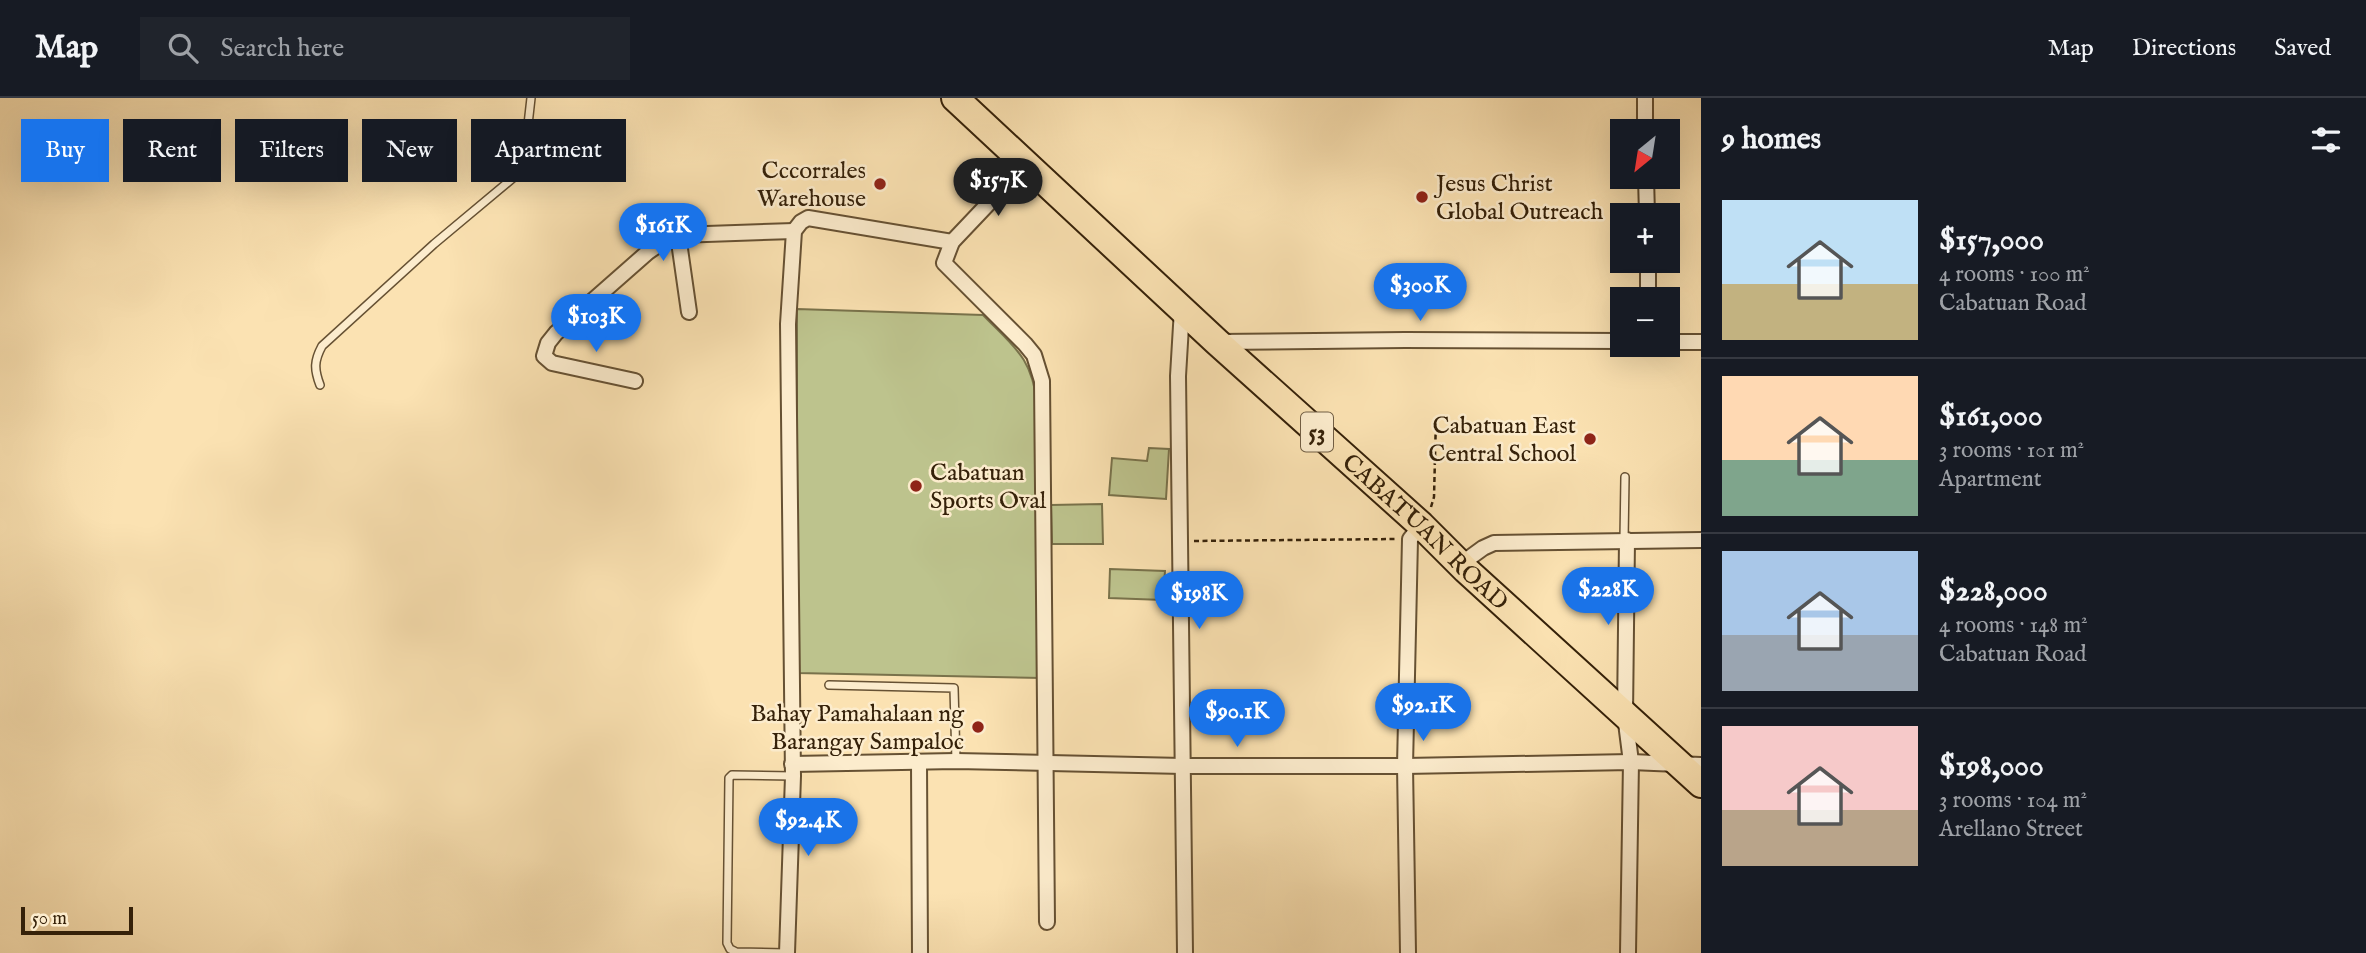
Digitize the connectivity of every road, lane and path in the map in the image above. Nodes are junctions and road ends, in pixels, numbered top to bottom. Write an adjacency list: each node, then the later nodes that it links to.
1 (531, 98): 16 (lane)
2 (1645, 98): 4 (street)
3 (967, 103): 5 (highway, CABATUAN ROAD / 53)
4 (1645, 119)
5 (1026, 164): 8 (street); 9 (highway, CABATUAN ROAD / 53)
6 (794, 231): 7 (street); 8 (street); 33 (street)
7 (678, 235): 10 (street); 15 (street)
8 (952, 242): 29 (street)
9 (1182, 309): 12 (highway, CABATUAN ROAD / 53); 22 (street)
10 (689, 312)
11 (1610, 341): 12 (street)
12 (1217, 342): 19 (highway, CABATUAN ROAD / 53)
13 (1680, 342): 14 (street)
14 (1701, 342)
15 (635, 381)
16 (320, 385)
17 (1436, 417): 19 (path)
18 (1625, 477): 20 (lane)
19 (1415, 532): 22 (path); 23 (highway, CABATUAN ROAD / 53); 32 (street)
20 (1625, 540): 21 (street); 23 (street); 25 (street)
21 (1701, 540)
22 (1180, 541): 31 (street)
23 (1461, 564): 25 (highway, CABATUAN ROAD / 53)
24 (829, 685): 26 (lane)
25 (1625, 715): 27 (street); 30 (highway, CABATUAN ROAD / 53)
26 (956, 761): 28 (street); 29 (street)
27 (1631, 762): 30 (street); 32 (street); 40 (street)
28 (919, 763): 33 (street); 37 (street)
29 (1045, 764): 31 (street); 35 (street)
30 (1691, 765): 34 (highway, 53)
31 (1183, 766): 32 (street); 38 (street)
32 (1405, 766): 39 (street)
33 (793, 770): 36 (street); 36 (lane)
34 (1701, 784)
35 (1047, 922)
36 (787, 953)
37 (920, 953)
38 (1185, 953)
39 (1408, 953)
40 (1628, 953)

